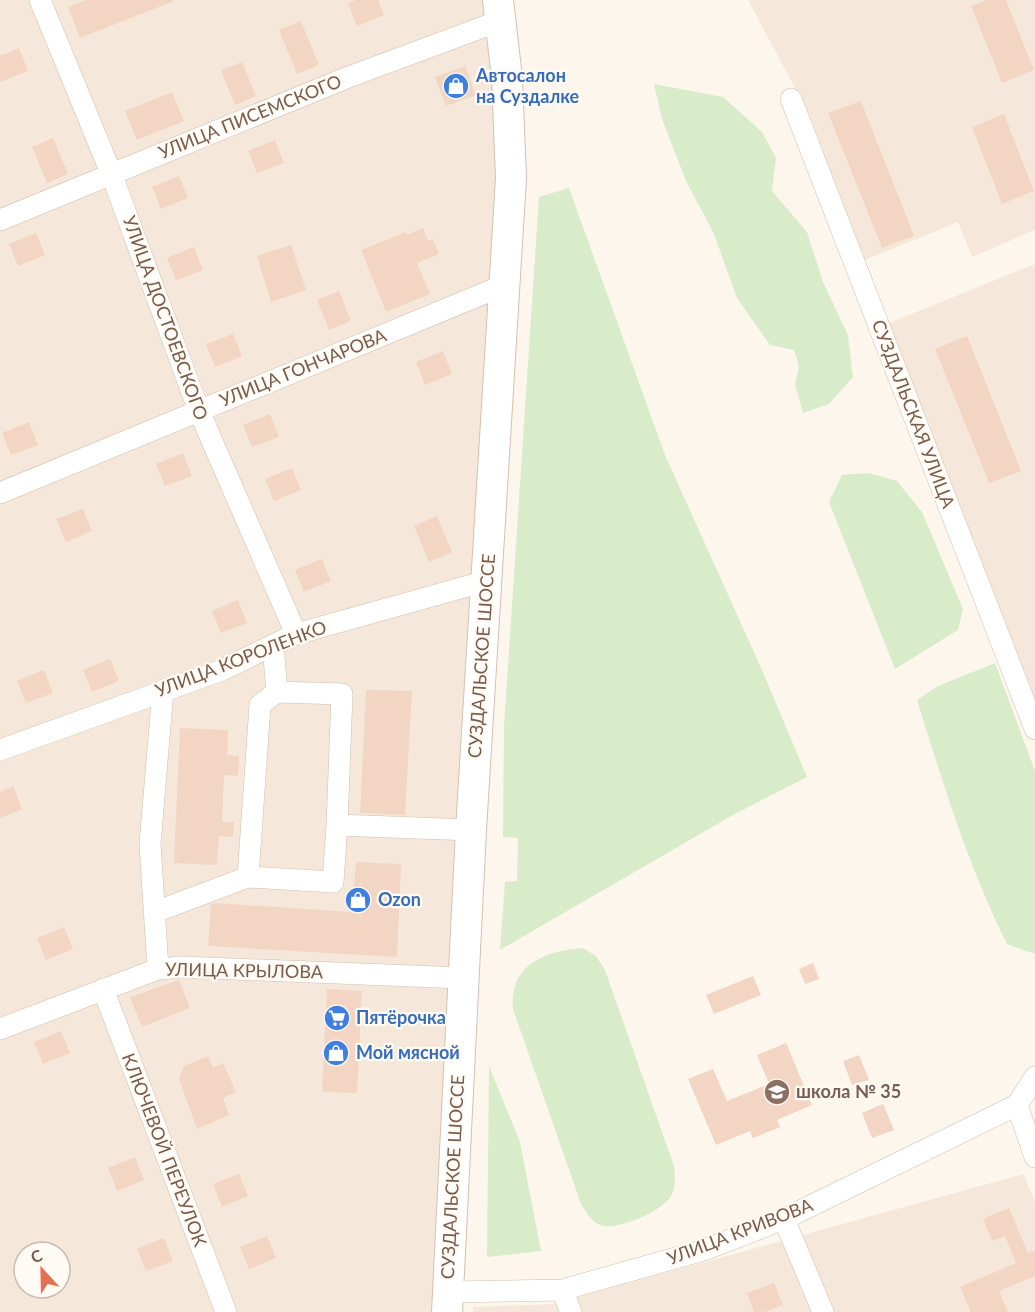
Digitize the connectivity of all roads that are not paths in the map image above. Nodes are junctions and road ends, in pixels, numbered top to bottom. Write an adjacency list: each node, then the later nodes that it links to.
1 (40, 0): 4 (street, УЛИЦА ДОСТОЕВСКОГО)
2 (500, 10): 4 (street, УЛИЦА ПИСЕМСКОГО); 6 (main road, СУЗДАЛЬСКОЕ ШОССЕ)
3 (791, 99): 14 (street, СУЗДАЛЬСКАЯ УЛИЦА)
4 (111, 173): 5 (street, УЛИЦА ПИСЕМСКОГО); 7 (street, УЛИЦА ДОСТОЕВСКОГО)
5 (0, 220)
6 (507, 284): 7 (street, УЛИЦА ГОНЧАРОВА); 9 (main road, СУЗДАЛЬСКОЕ ШОССЕ)
7 (199, 411): 8 (street, УЛИЦА ГОНЧАРОВА); 10 (street, УЛИЦА ДОСТОЕВСКОГО)
8 (0, 493)
9 (486, 581): 10 (street, УЛИЦА КОРОЛЕНКО); 17 (main road, СУЗДАЛЬСКОЕ ШОССЕ)
10 (296, 634): 11 (street, УЛИЦА КОРОЛЕНКО)
11 (273, 646): 12 (street, УЛИЦА КОРОЛЕНКО); 13 (street)
12 (163, 690): 15 (street, УЛИЦА КОРОЛЕНКО); 19 (street)
13 (277, 692): 16 (street); 18 (street)
14 (1035, 729)
15 (0, 750)
16 (337, 825): 17 (street); 18 (street)
17 (471, 830): 21 (main road, СУЗДАЛЬСКОЕ ШОССЕ)
18 (248, 877): 19 (street)
19 (155, 912): 20 (street)
20 (158, 969): 21 (street, УЛИЦА КРЫЛОВА); 22 (street, УЛИЦА КРЫЛОВА)
21 (463, 978): 29 (main road, СУЗДАЛЬСКОЕ ШОССЕ)
22 (103, 988): 23 (street, УЛИЦА КРЫЛОВА); 30 (street, КЛЮЧЕВОЙ ПЕРЕУЛОК)
23 (0, 1029)
24 (1035, 1077): 25 (street)
25 (1017, 1105): 26 (street); 27 (street, УЛИЦА КРИВОВА)
26 (1035, 1157)
27 (784, 1219): 28 (street, УЛИЦА КРИВОВА); 32 (street)
28 (562, 1290): 29 (street, УЛИЦА КРИВОВА); 31 (street)
29 (447, 1302)
30 (226, 1312)
31 (571, 1312)
32 (823, 1312)

